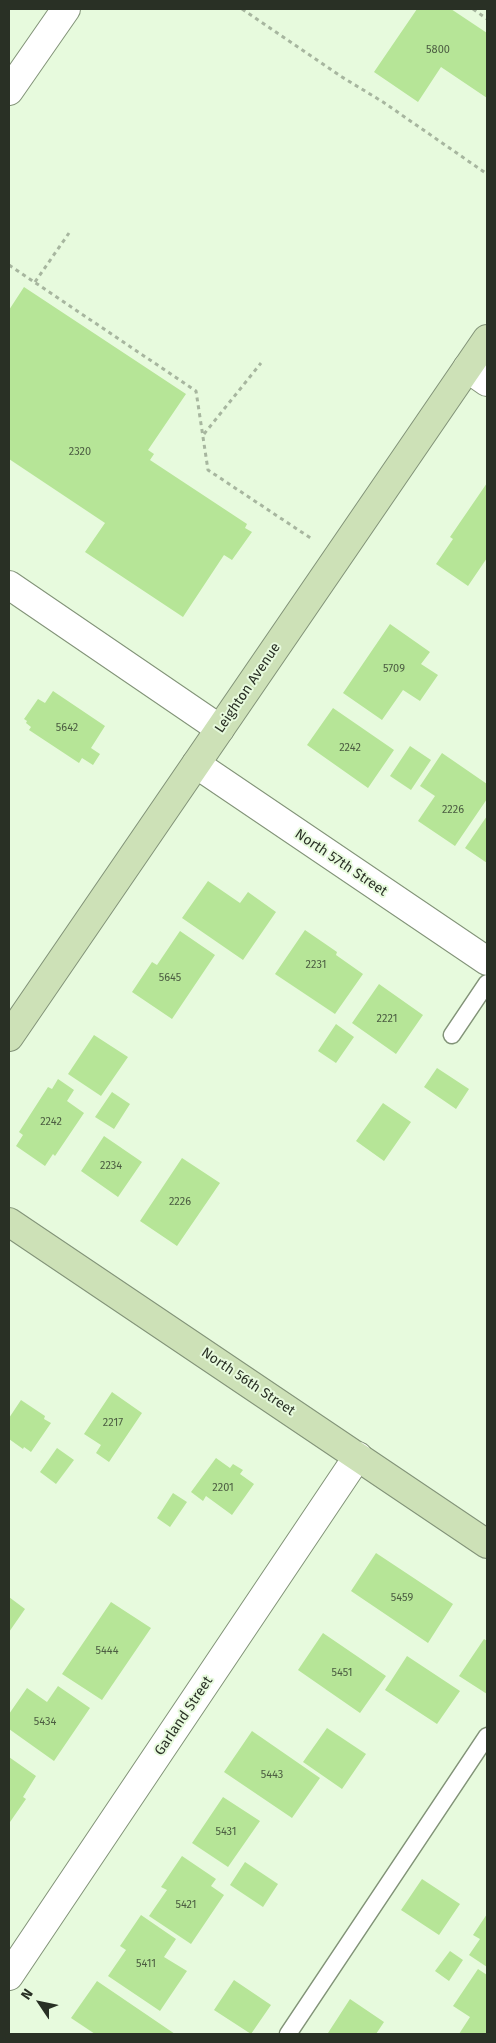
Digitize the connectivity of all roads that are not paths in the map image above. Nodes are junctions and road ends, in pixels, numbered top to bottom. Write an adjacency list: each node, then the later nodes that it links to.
1 (66, 9): 2 (street)
2 (9, 91)
3 (487, 339): 4 (street, Leighton Avenue)
4 (477, 375): 6 (street, Leighton Avenue)
5 (9, 585): 6 (street)
6 (220, 729): 7 (street, Leighton Avenue)
7 (196, 764): 8 (street, North 57th Street); 11 (street, Leighton Avenue)
8 (487, 961)
9 (487, 983): 10 (lane)
10 (452, 1035)
11 (9, 1037)
12 (9, 1222): 13 (street, North 56th Street)
13 (358, 1456): 14 (street, North 56th Street); 16 (street, Garland Street)
14 (487, 1542)
15 (487, 1736): 17 (lane)
16 (9, 1976)
17 (288, 2034)

